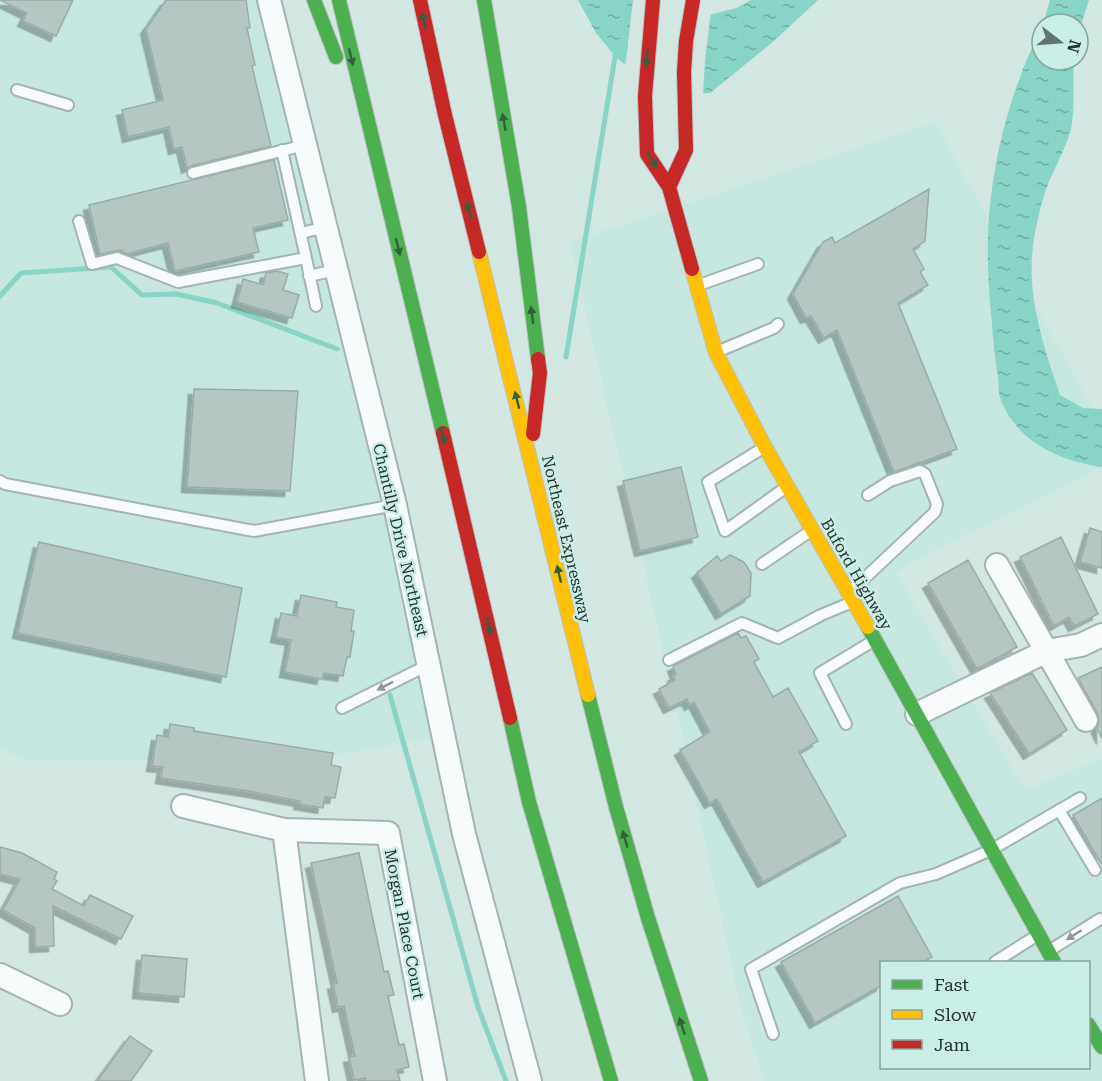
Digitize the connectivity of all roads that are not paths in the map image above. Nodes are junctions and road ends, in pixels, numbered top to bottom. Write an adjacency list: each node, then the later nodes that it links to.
1 (269, 0): 10 (street, Chantilly Drive Northeast)
2 (314, 0): 11 (main road)
3 (339, 0): 11 (main road, one-way to 11)
4 (420, 0): 27 (main road, Northeast Expressway, one-way to 4)
5 (484, 0): 27 (main road, one-way to 5)
6 (653, 0): 14 (main road, Buford Highway, one-way to 14)
7 (693, 0): 14 (main road)
8 (17, 90): 9 (lane)
9 (68, 105)
10 (305, 145): 12 (lane); 16 (street, Chantilly Drive Northeast)
11 (373, 148): 63 (main road, one-way to 63)
12 (282, 150): 13 (lane); 17 (lane)
13 (193, 173)
14 (669, 187): 22 (main road, Buford Highway)
15 (79, 221): 18 (lane)
16 (326, 227): 17 (lane); 20 (street, Chantilly Drive Northeast)
17 (301, 233): 18 (lane)
18 (306, 258): 21 (lane)
19 (758, 264): 22 (lane)
20 (336, 270): 21 (lane); 31 (street, Chantilly Drive Northeast)
21 (309, 276): 23 (lane)
22 (696, 286): 25 (main road, Buford Highway)
23 (316, 306)
24 (778, 324): 25 (lane)
25 (716, 352): 26 (main road, Buford Highway)
26 (765, 447): 29 (main road, Buford Highway); 29 (lane)
27 (531, 456): 64 (main road, Northeast Expressway, one-way to 27)
28 (0, 481): 31 (lane)
29 (787, 486): 32 (main road, Buford Highway)
30 (868, 495): 35 (lane)
31 (394, 505): 40 (street, Chantilly Drive Northeast)
32 (812, 530): 33 (lane); 35 (main road, Buford Highway)
33 (762, 564)
34 (997, 565): 38 (street)
35 (850, 598): 37 (main road, Buford Highway); 39 (lane)
36 (1102, 635): 38 (street)
37 (876, 639): 42 (main road, Buford Highway); 44 (lane)
38 (1047, 651): 42 (street); 43 (street)
39 (669, 660)
40 (428, 665): 41 (lane, one-way to 41); 62 (street, Chantilly Drive Northeast)
41 (342, 708)
42 (917, 714): 49 (main road, Buford Highway)
43 (1086, 720)
44 (846, 724)
45 (1080, 798): 47 (lane)
46 (183, 806): 48 (street, Morgan Place Court)
47 (1059, 810): 49 (lane); 50 (lane)
48 (284, 830): 60 (street); 61 (street, Morgan Place Court)
49 (991, 850): 52 (main road, Buford Highway); 58 (lane)
50 (1095, 870)
51 (1100, 919): 53 (lane, one-way to 53)
52 (1039, 934): 53 (main road, Buford Highway); 54 (lane)
53 (1051, 957)
54 (997, 961)
55 (0, 975): 56 (street)
56 (60, 1004)
57 (1090, 1026): 59 (main road)
58 (773, 1034)
59 (1101, 1044)
60 (316, 1081)
61 (435, 1081)
62 (530, 1081)
63 (611, 1081)
64 (701, 1081)

